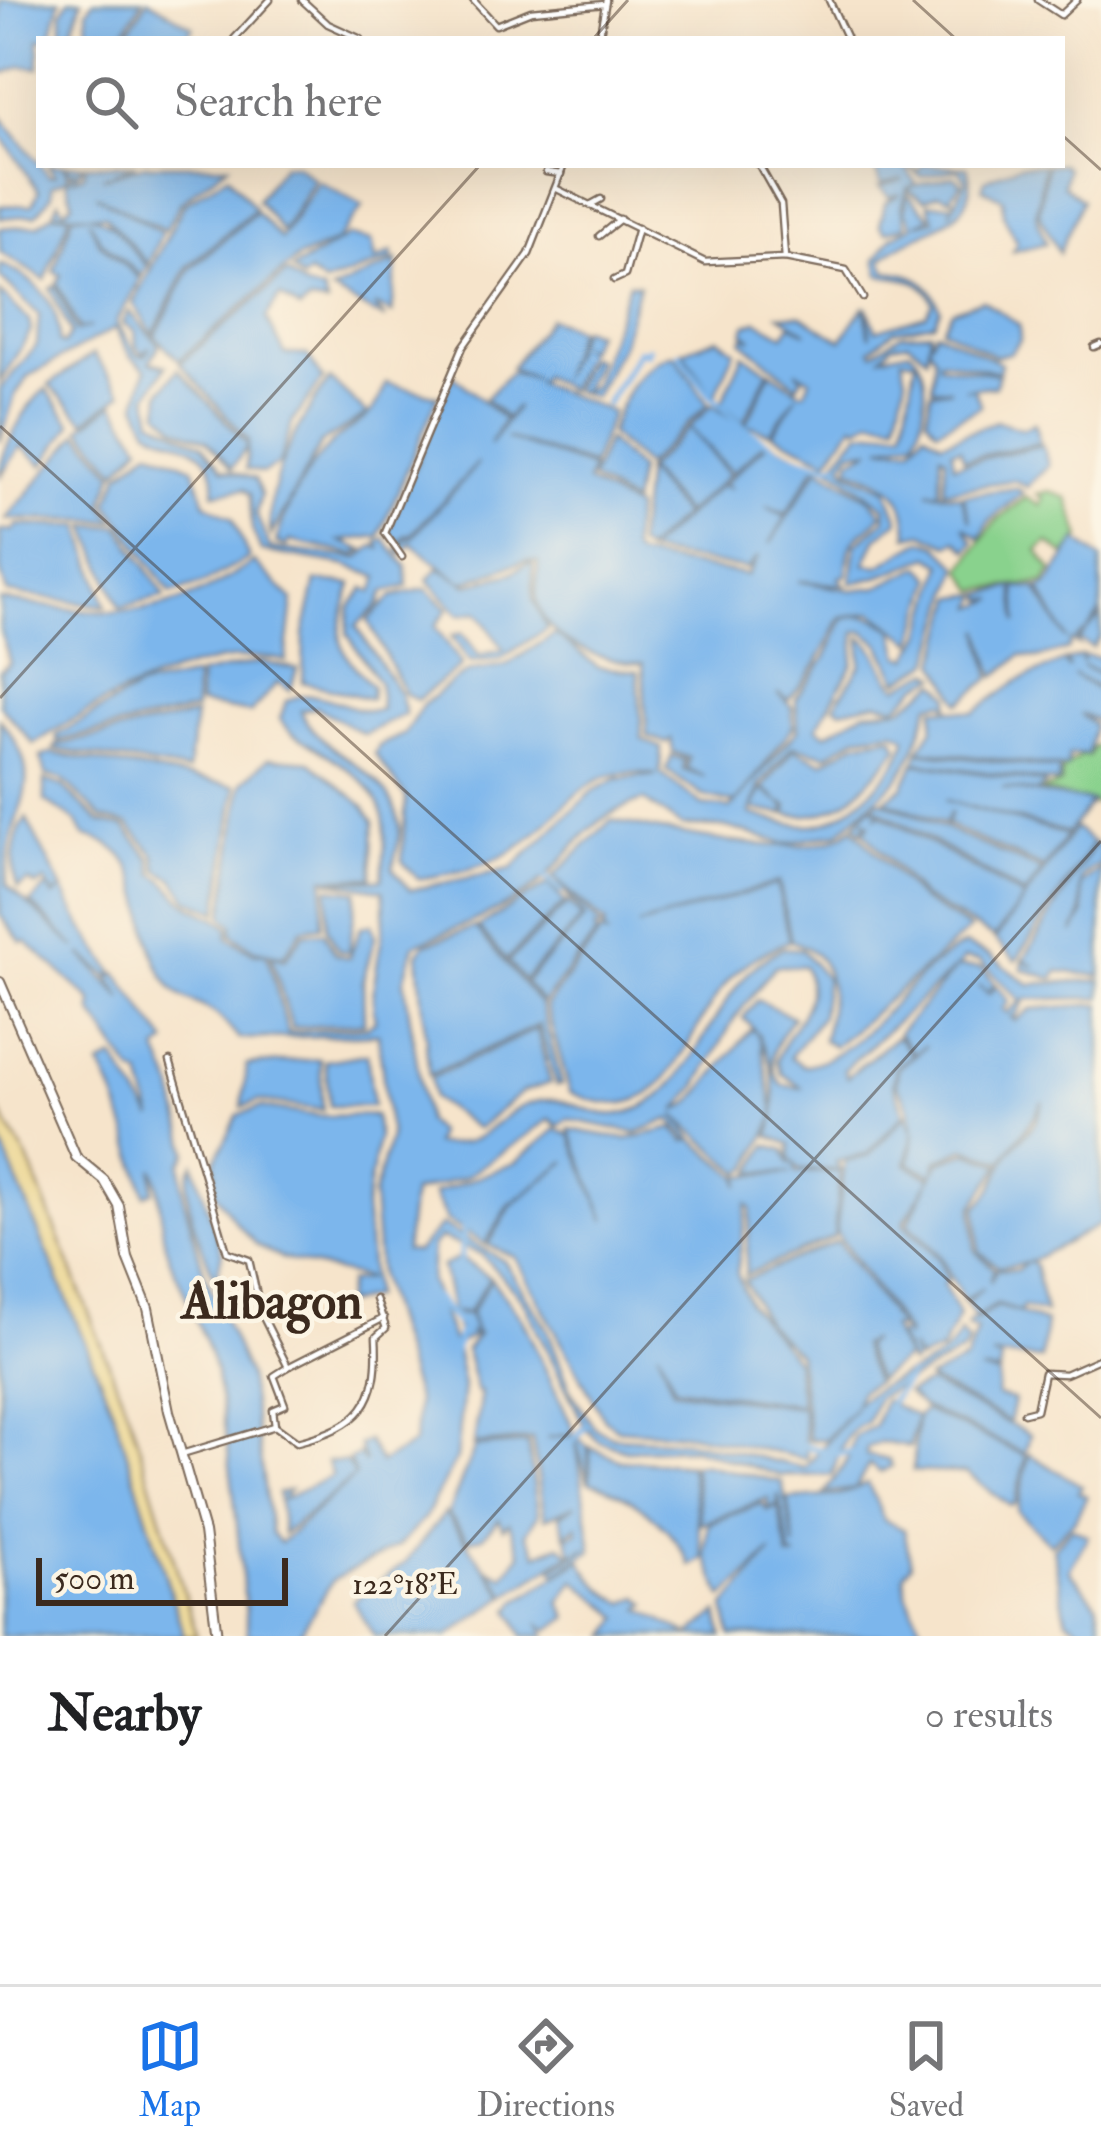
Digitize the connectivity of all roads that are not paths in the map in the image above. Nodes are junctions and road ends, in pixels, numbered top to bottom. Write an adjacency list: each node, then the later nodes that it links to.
1 (270, 0): 8 (street)
2 (302, 0): 9 (street)
3 (473, 0): 7 (street)
4 (829, 0): 11 (street)
5 (1038, 0): 6 (street)
6 (1077, 0)
7 (605, 2): 10 (street)
8 (237, 36)
9 (354, 36)
10 (599, 36)
11 (846, 36)
12 (564, 168): 15 (street)
13 (760, 168): 22 (street)
14 (546, 172): 15 (street)
15 (561, 174): 16 (street)
16 (557, 189): 18 (street); 25 (street)
17 (601, 199): 18 (street)
18 (590, 206): 19 (street)
19 (620, 219): 20 (street); 21 (street)
20 (638, 227): 22 (street); 23 (street)
21 (599, 236)
22 (785, 258): 24 (street)
23 (614, 280)
24 (862, 298)
25 (400, 554)
26 (0, 982): 34 (street)
27 (170, 1061): 31 (street)
28 (376, 1299): 29 (street)
29 (384, 1318): 31 (street); 33 (street)
30 (1101, 1358): 32 (street)
31 (287, 1367): 33 (street)
32 (1024, 1413)
33 (275, 1426): 34 (street)
34 (185, 1453): 35 (street)
35 (217, 1636)

